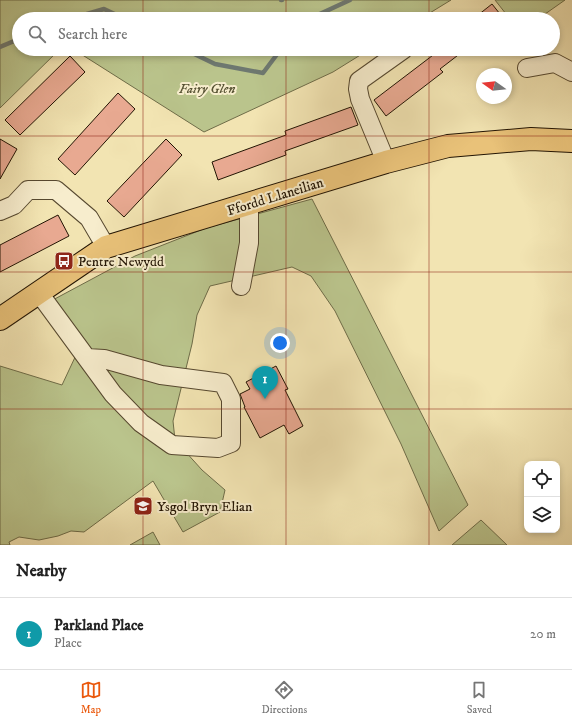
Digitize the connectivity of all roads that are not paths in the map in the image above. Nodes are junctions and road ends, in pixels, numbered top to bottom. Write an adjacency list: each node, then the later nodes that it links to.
1 (394, 56): 5 (street)
2 (527, 68): 3 (street)
3 (572, 72)
4 (572, 141): 5 (main road, Ffordd Llaneilian)
5 (386, 162): 6 (main road, Ffordd Llaneilian)
6 (249, 204): 8 (main road, Ffordd Llaneilian); 9 (street)
7 (0, 211): 8 (street)
8 (106, 247): 10 (main road, Ffordd Llaneilian)
9 (240, 286)
10 (39, 293): 11 (main road, Ffordd Llaneilian); 12 (street)
11 (0, 319)
12 (87, 358): 12 (street)

